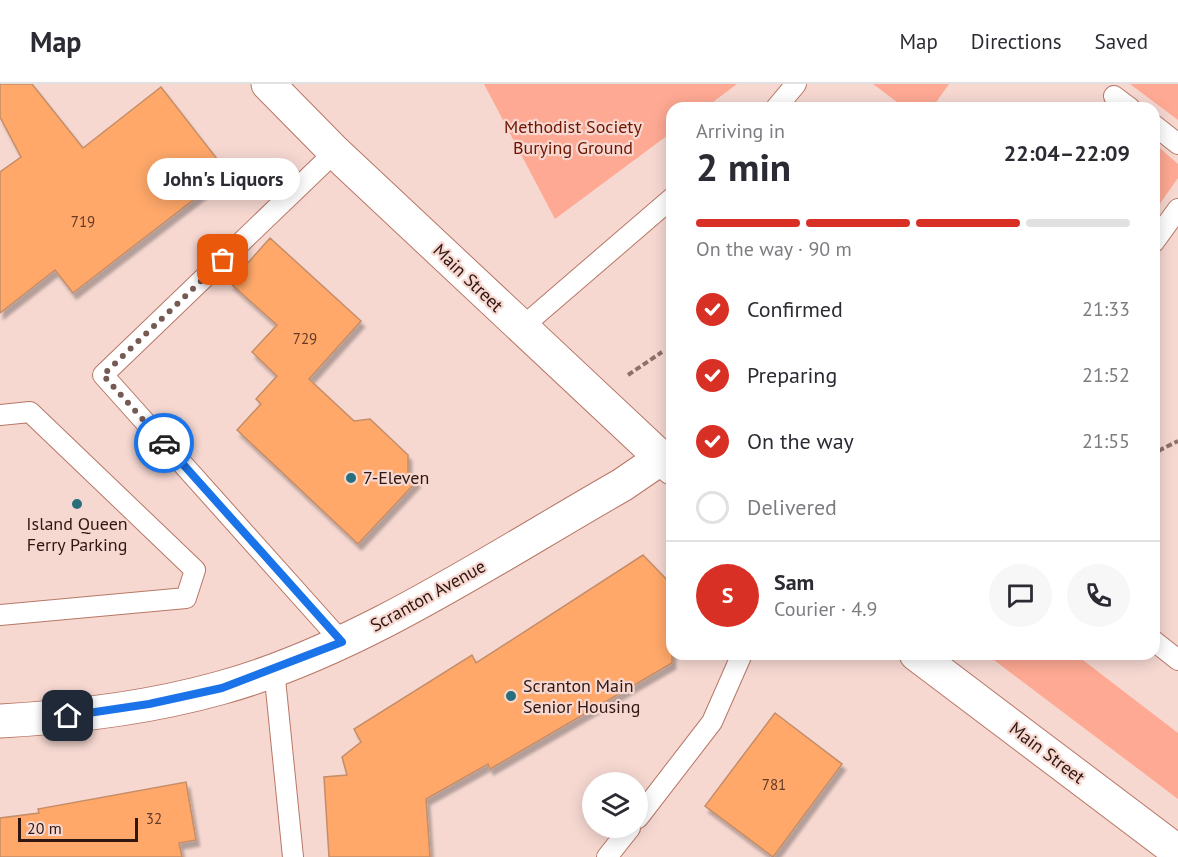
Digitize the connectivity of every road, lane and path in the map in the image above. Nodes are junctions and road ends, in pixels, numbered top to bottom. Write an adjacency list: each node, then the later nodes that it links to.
1 (268, 84): 8 (main road, Main Street)
2 (796, 84): 4 (lane)
3 (1114, 96): 5 (lane)
4 (781, 102)
5 (1122, 102)
6 (1160, 130): 7 (lane)
7 (1178, 144)
8 (335, 152): 12 (main road, Main Street); 21 (lane)
9 (666, 203): 12 (lane)
10 (1178, 209): 11 (lane)
11 (1160, 234)
12 (521, 328): 18 (main road, Main Street)
13 (662, 352): 14 (path)
14 (625, 377)
15 (0, 415): 20 (lane)
16 (1178, 441): 17 (path)
17 (1160, 450)
18 (666, 457)
19 (666, 460): 21 (main road, Scranton Avenue)
20 (0, 615)
21 (342, 642): 26 (main road, Scranton Avenue)
22 (1160, 646): 25 (lane)
23 (739, 660): 28 (lane)
24 (924, 660): 30 (main road, Main Street)
25 (1178, 660)
26 (274, 669): 27 (main road, Scranton Avenue); 31 (lane)
27 (0, 721)
28 (648, 805)
29 (622, 838): 32 (lane)
30 (1166, 850)
31 (293, 857)
32 (607, 857)

